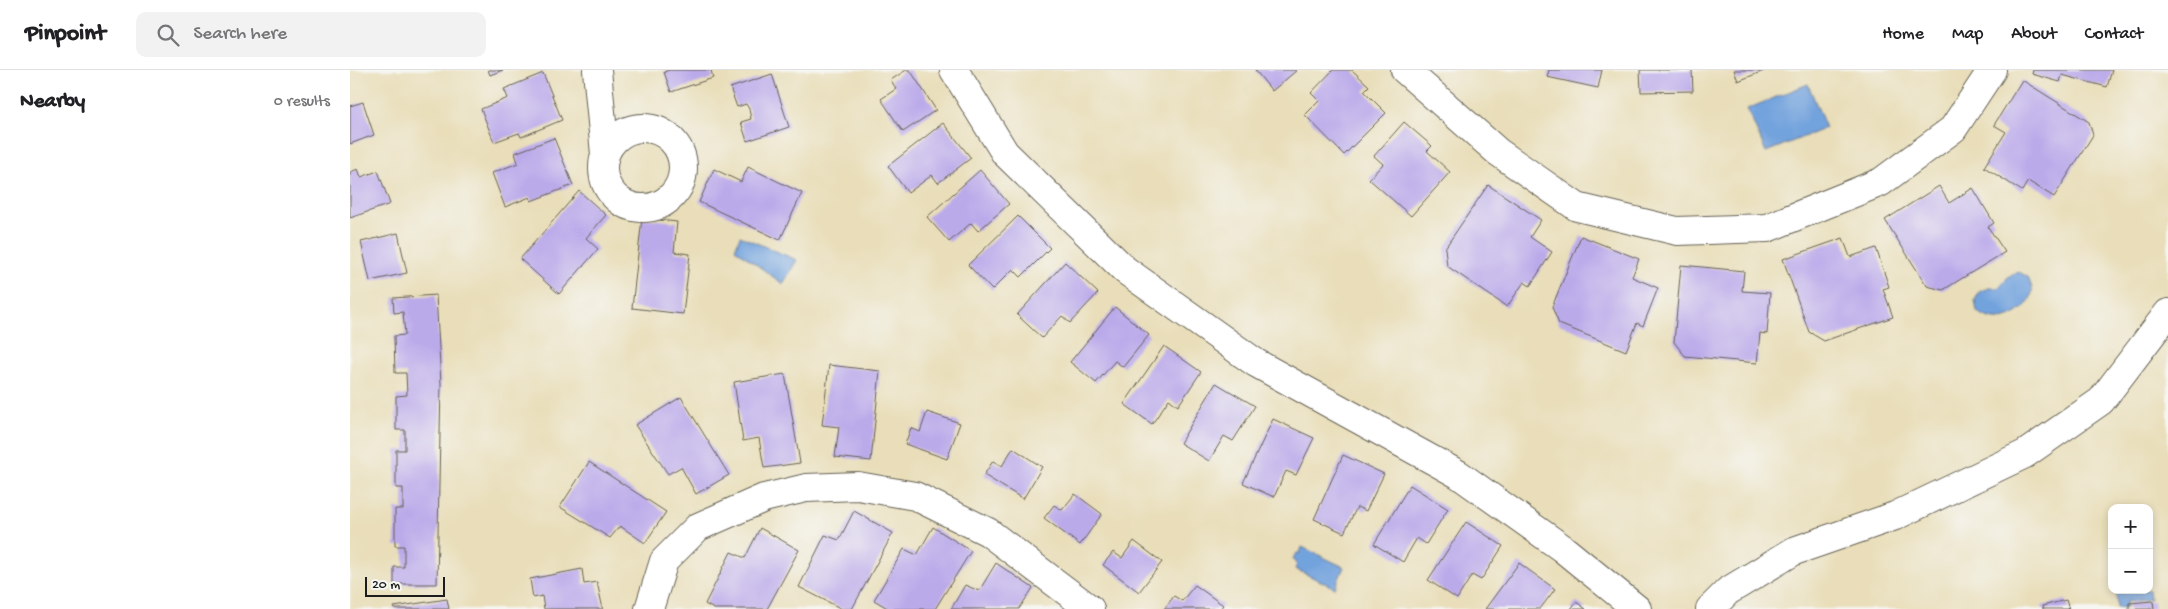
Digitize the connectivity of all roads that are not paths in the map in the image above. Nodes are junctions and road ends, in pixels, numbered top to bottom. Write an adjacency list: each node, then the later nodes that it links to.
1 (954, 70): 10 (street)
2 (1405, 70): 3 (street)
3 (1992, 70)
4 (598, 82): 5 (street); 6 (street)
5 (634, 129): 6 (street); 6 (street)
6 (605, 154)
7 (2168, 313): 11 (street)
8 (649, 609): 9 (street)
9 (1090, 609)
10 (1637, 609)
11 (1710, 609)

